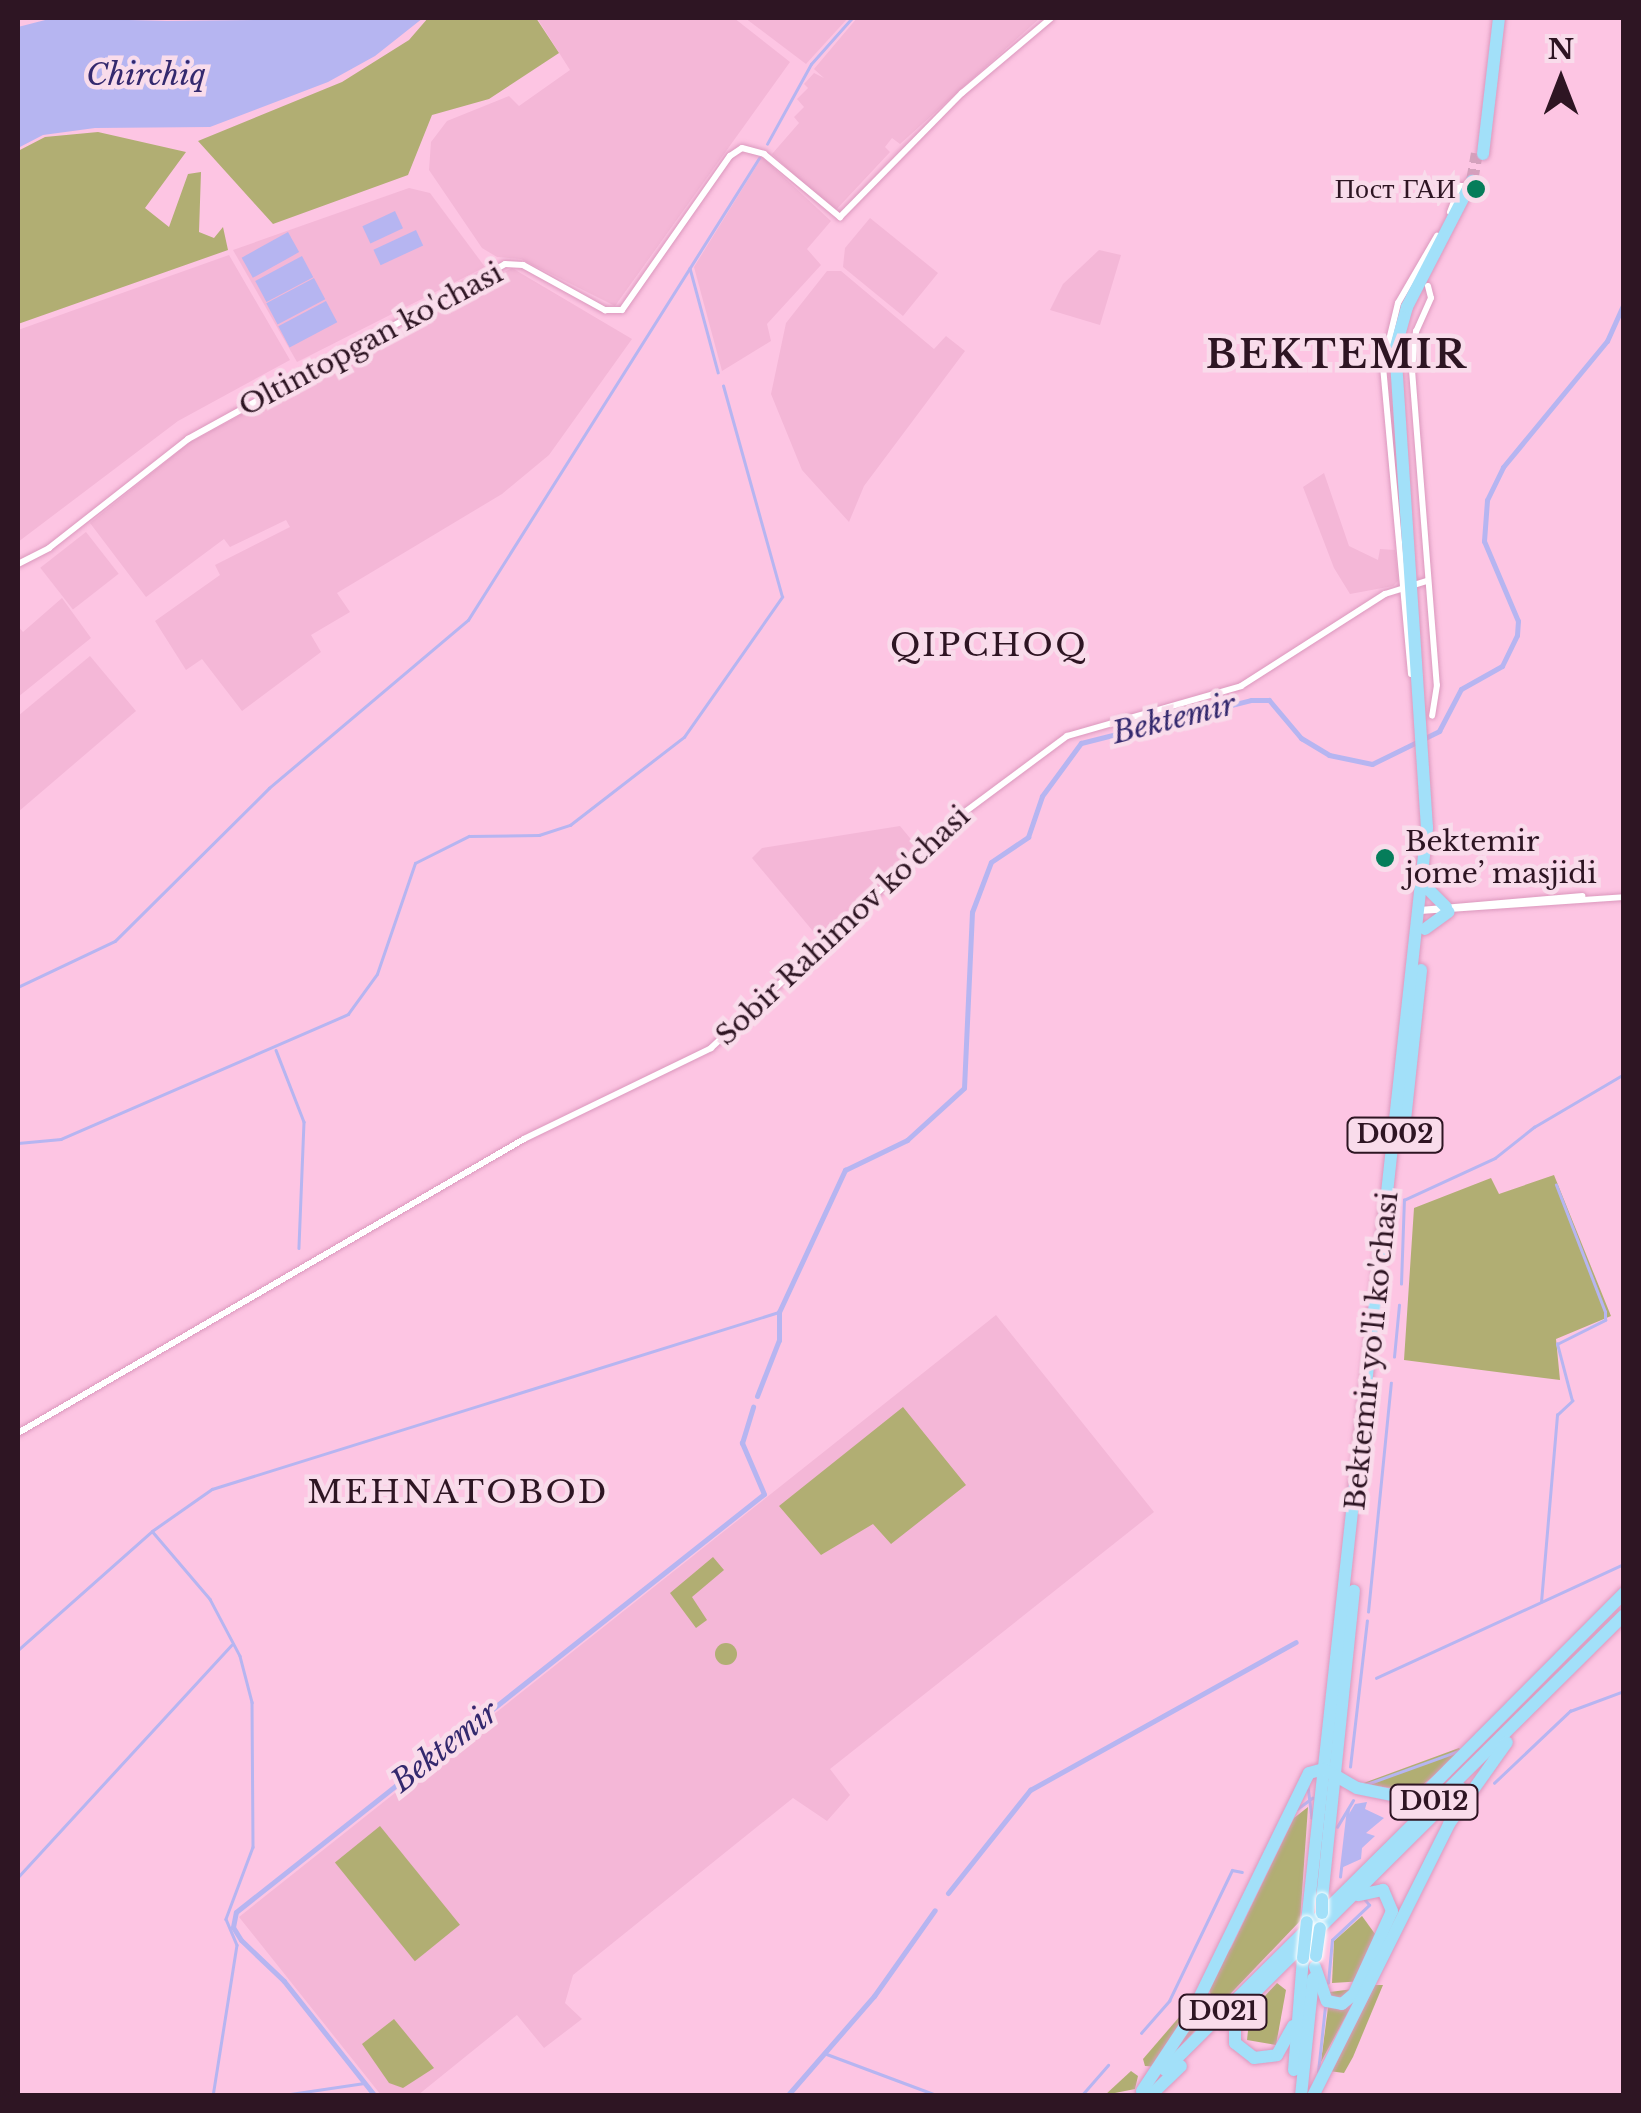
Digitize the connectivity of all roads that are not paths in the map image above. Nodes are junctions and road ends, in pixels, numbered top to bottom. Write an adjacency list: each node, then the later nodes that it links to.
1 (1051, 18): 10 (street, Oltintopgan ko'chasi)
2 (1497, 18): 3 (highway)
3 (1480, 154)
4 (1470, 184): 5 (highway, Bektemir yo'li ko'chasi / D002); 6 (street, Bektemir yo'li ko'chasi)
5 (1425, 283): 6 (highway); 7 (highway, Bektemir yo'li ko'chasi / D002); 11 (highway, Bektemir yo'li ko'chasi / D002)
6 (1406, 288): 7 (street, Bektemir yo'li ko'chasi)
7 (1397, 491): 8 (highway, Bektemir yo'li ko'chasi / D002); 9 (street, Bektemir yo'li ko'chasi)
8 (1404, 517): 9 (highway); 11 (highway, Bektemir yo'li ko'chasi / D002)
9 (1396, 530): 11 (street, Bektemir yo'li ko'chasi)
10 (18, 564)
11 (1415, 584): 12 (highway, Bektemir yo'li ko'chasi / D002); 12 (street, Bektemir yo'li ko'chasi); 20 (street, Sobir Rahimov ko'chasi)
12 (1428, 723): 13 (highway, Bektemir yo'li ko'chasi / D002)
13 (1430, 743): 14 (highway, Bektemir yo'li ko'chasi / D002); 17 (highway, Bektemir yo'li ko'chasi / D002)
14 (1429, 890): 16 (highway); 17 (highway, Bektemir yo'li ko'chasi / D002)
15 (1624, 895): 16 (street)
16 (1447, 909): 17 (street); 18 (highway)
17 (1424, 911): 18 (highway, Bektemir yo'li ko'chasi / D002); 19 (highway, Bektemir yo'li ko'chasi / D002)
18 (1425, 929): 19 (highway, Bektemir yo'li ko'chasi / D002)
19 (1376, 1361): 26 (highway, Bektemir yo'li ko'chasi / D002)
20 (18, 1433)
21 (1624, 1593): 26 (highway)
22 (1624, 1615): 24 (highway, D012)
23 (1624, 1623): 24 (highway, D012)
24 (1502, 1741): 25 (highway, D012); 27 (highway, D012)
25 (1490, 1762): 28 (highway, D012); 33 (highway)
26 (1329, 1771): 27 (highway, Bektemir yo'li ko'chasi / D002); 34 (highway)
27 (1318, 1903): 29 (highway, Bektemir yo'li ko'chasi / D002, bridge); 30 (highway, Bektemir yo'li ko'chasi / D002, bridge); 34 (highway, D021)
28 (1342, 1909): 29 (highway, D012); 30 (highway)
29 (1322, 1929): 30 (highway, D002, bridge); 31 (highway, D021)
30 (1312, 1960): 32 (highway, D002); 33 (highway, D002)
31 (1236, 2012): 32 (highway); 34 (highway, D021)
32 (1298, 2014): 35 (highway, D002)
33 (1310, 2087)
34 (1146, 2094)
35 (1293, 2096)

